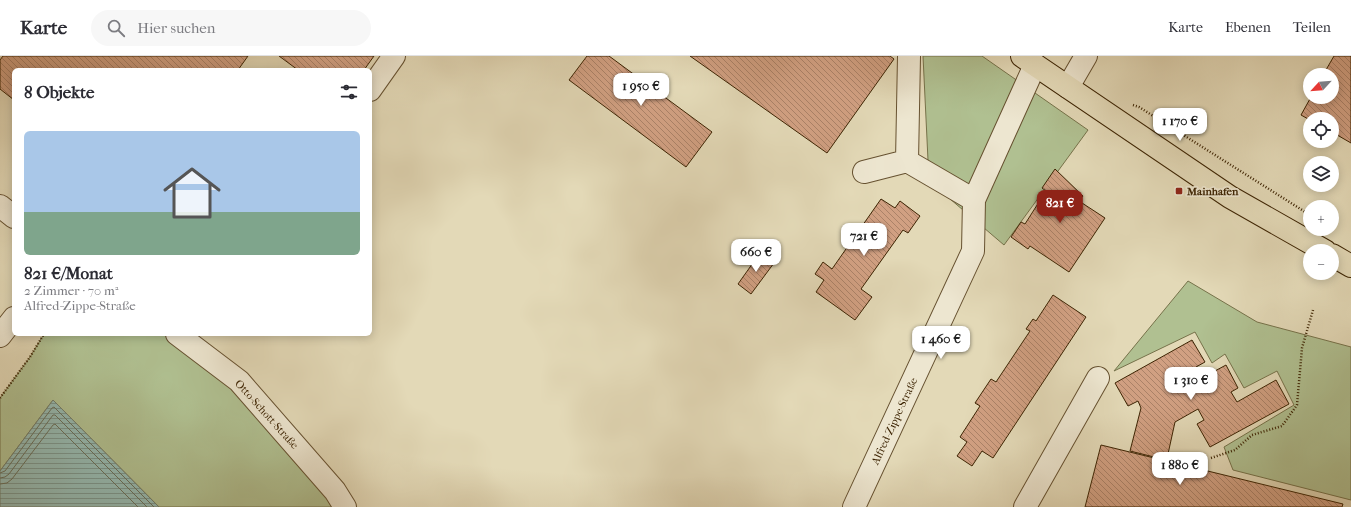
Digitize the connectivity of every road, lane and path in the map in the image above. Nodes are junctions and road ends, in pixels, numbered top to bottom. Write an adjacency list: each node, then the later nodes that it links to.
1 (394, 56): 5 (street)
2 (909, 56): 8 (street)
3 (1086, 56): 6 (street)
4 (1028, 61): 6 (main road); 10 (street)
5 (372, 87)
6 (1068, 87): 14 (main road)
7 (1132, 104): 12 (path)
8 (907, 160): 9 (street); 10 (street)
9 (864, 172)
10 (974, 200): 26 (street, Alfred-Zippe-Straße)
11 (0, 206): 13 (street)
12 (1303, 211)
13 (12, 215)
14 (1313, 244)
15 (1339, 259): 16 (main road)
16 (1351, 266)
17 (1313, 310): 24 (path)
18 (12, 321): 19 (street)
19 (0, 336)
20 (43, 336): 23 (path)
21 (191, 338): 25 (street, Otto-Schott-Straße)
22 (1098, 378): 27 (street)
23 (0, 398)
24 (1211, 458)
25 (345, 507)
26 (854, 507)
27 (1025, 507)

